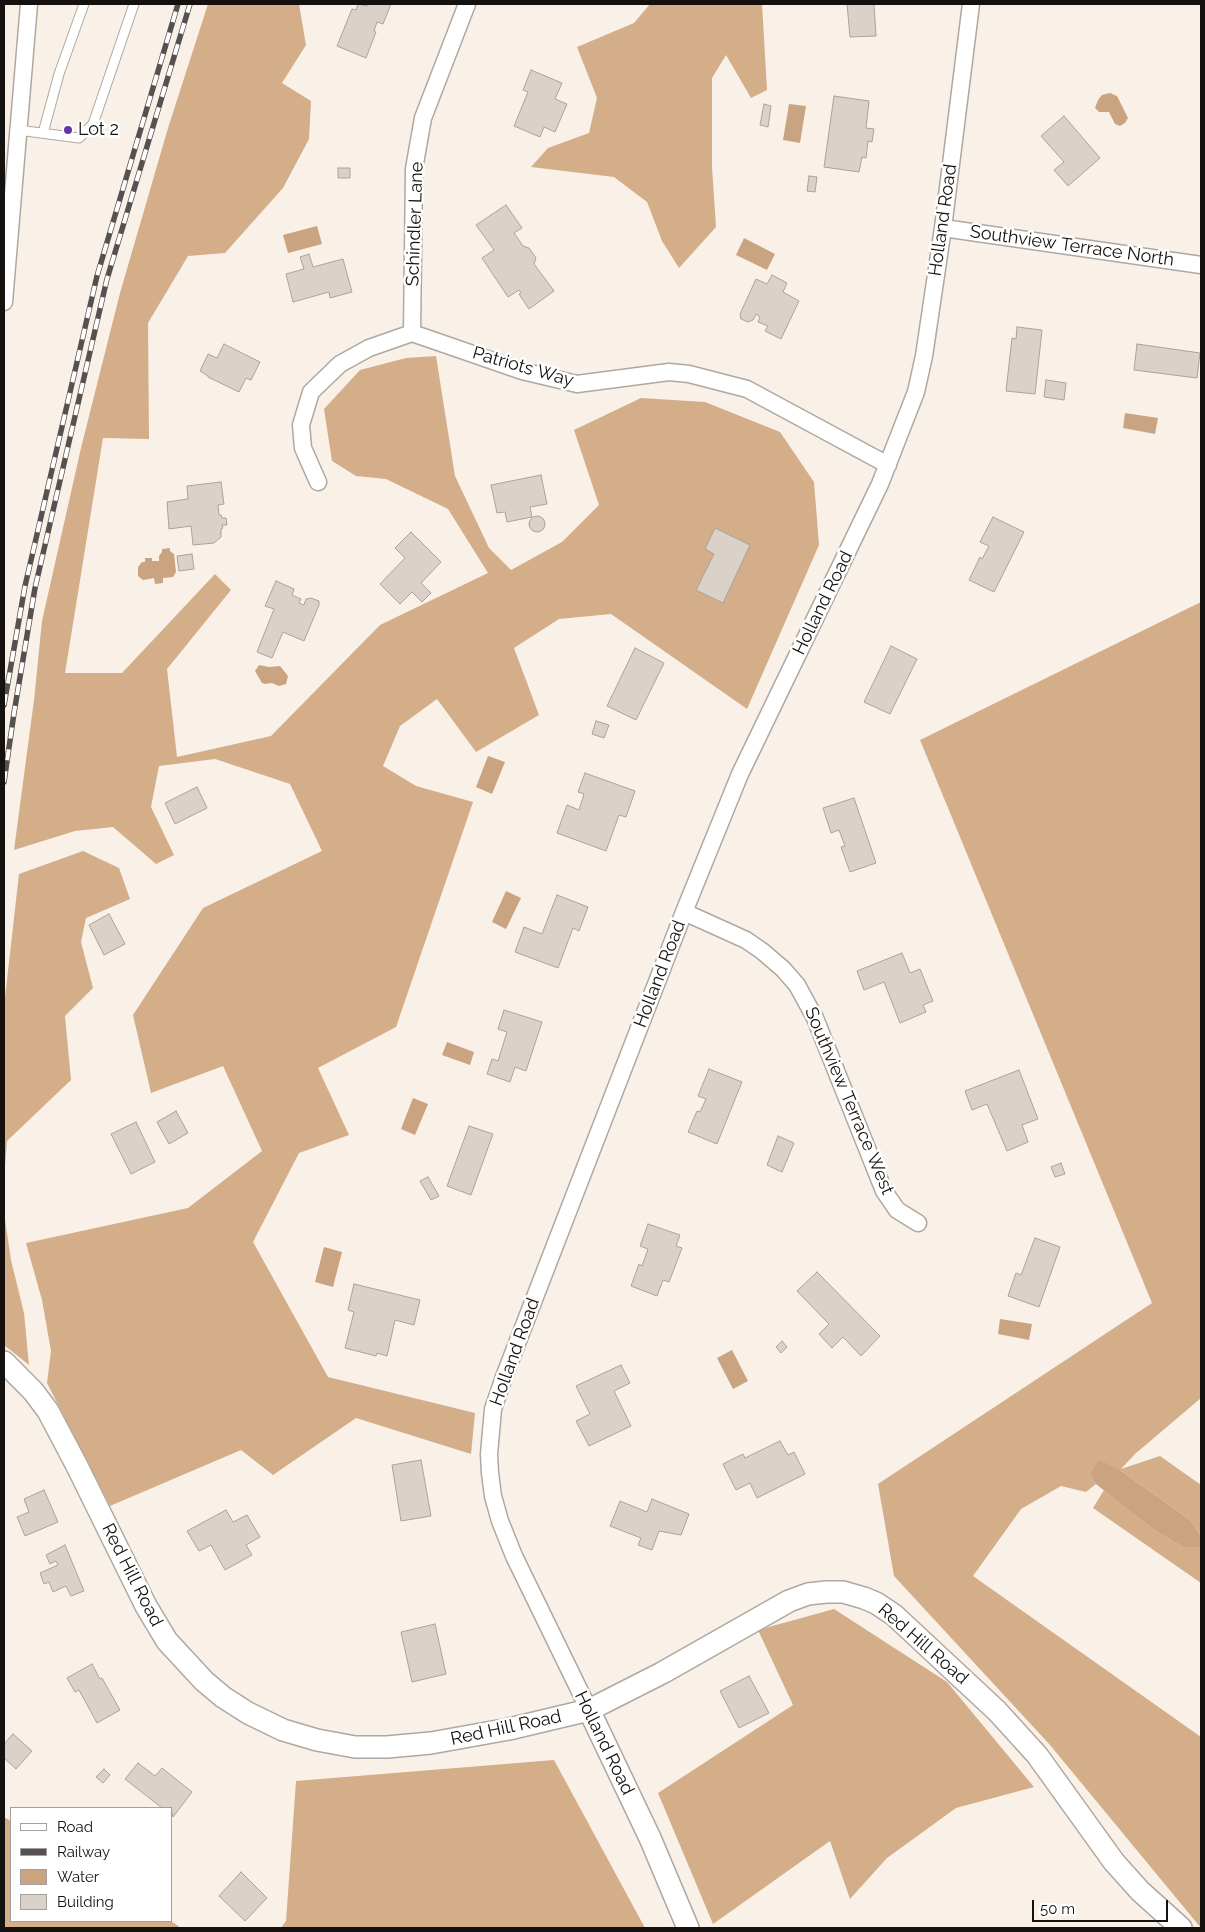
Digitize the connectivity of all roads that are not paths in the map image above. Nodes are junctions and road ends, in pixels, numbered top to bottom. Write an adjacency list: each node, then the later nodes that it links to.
1 (29, 4): 6 (street)
2 (84, 4): 7 (lane)
3 (134, 4): 7 (lane)
4 (467, 4): 11 (street, Schindler Lane)
5 (971, 4): 8 (street, Holland Road)
6 (18, 130): 7 (lane); 10 (street)
7 (42, 133)
8 (942, 228): 9 (street, Southview Terrace North); 12 (street, Holland Road)
9 (1201, 265)
10 (4, 302)
11 (412, 333): 12 (street, Patriots Way); 13 (street)
12 (888, 465): 14 (street, Holland Road)
13 (318, 482)
14 (684, 912): 15 (street, Southview Terrace West); 17 (street, Holland Road)
15 (918, 1223)
16 (4, 1362): 17 (street, Red Hill Road)
17 (589, 1710): 18 (street, Holland Road); 19 (street, Red Hill Road)
18 (688, 1928)
19 (1181, 1928)

